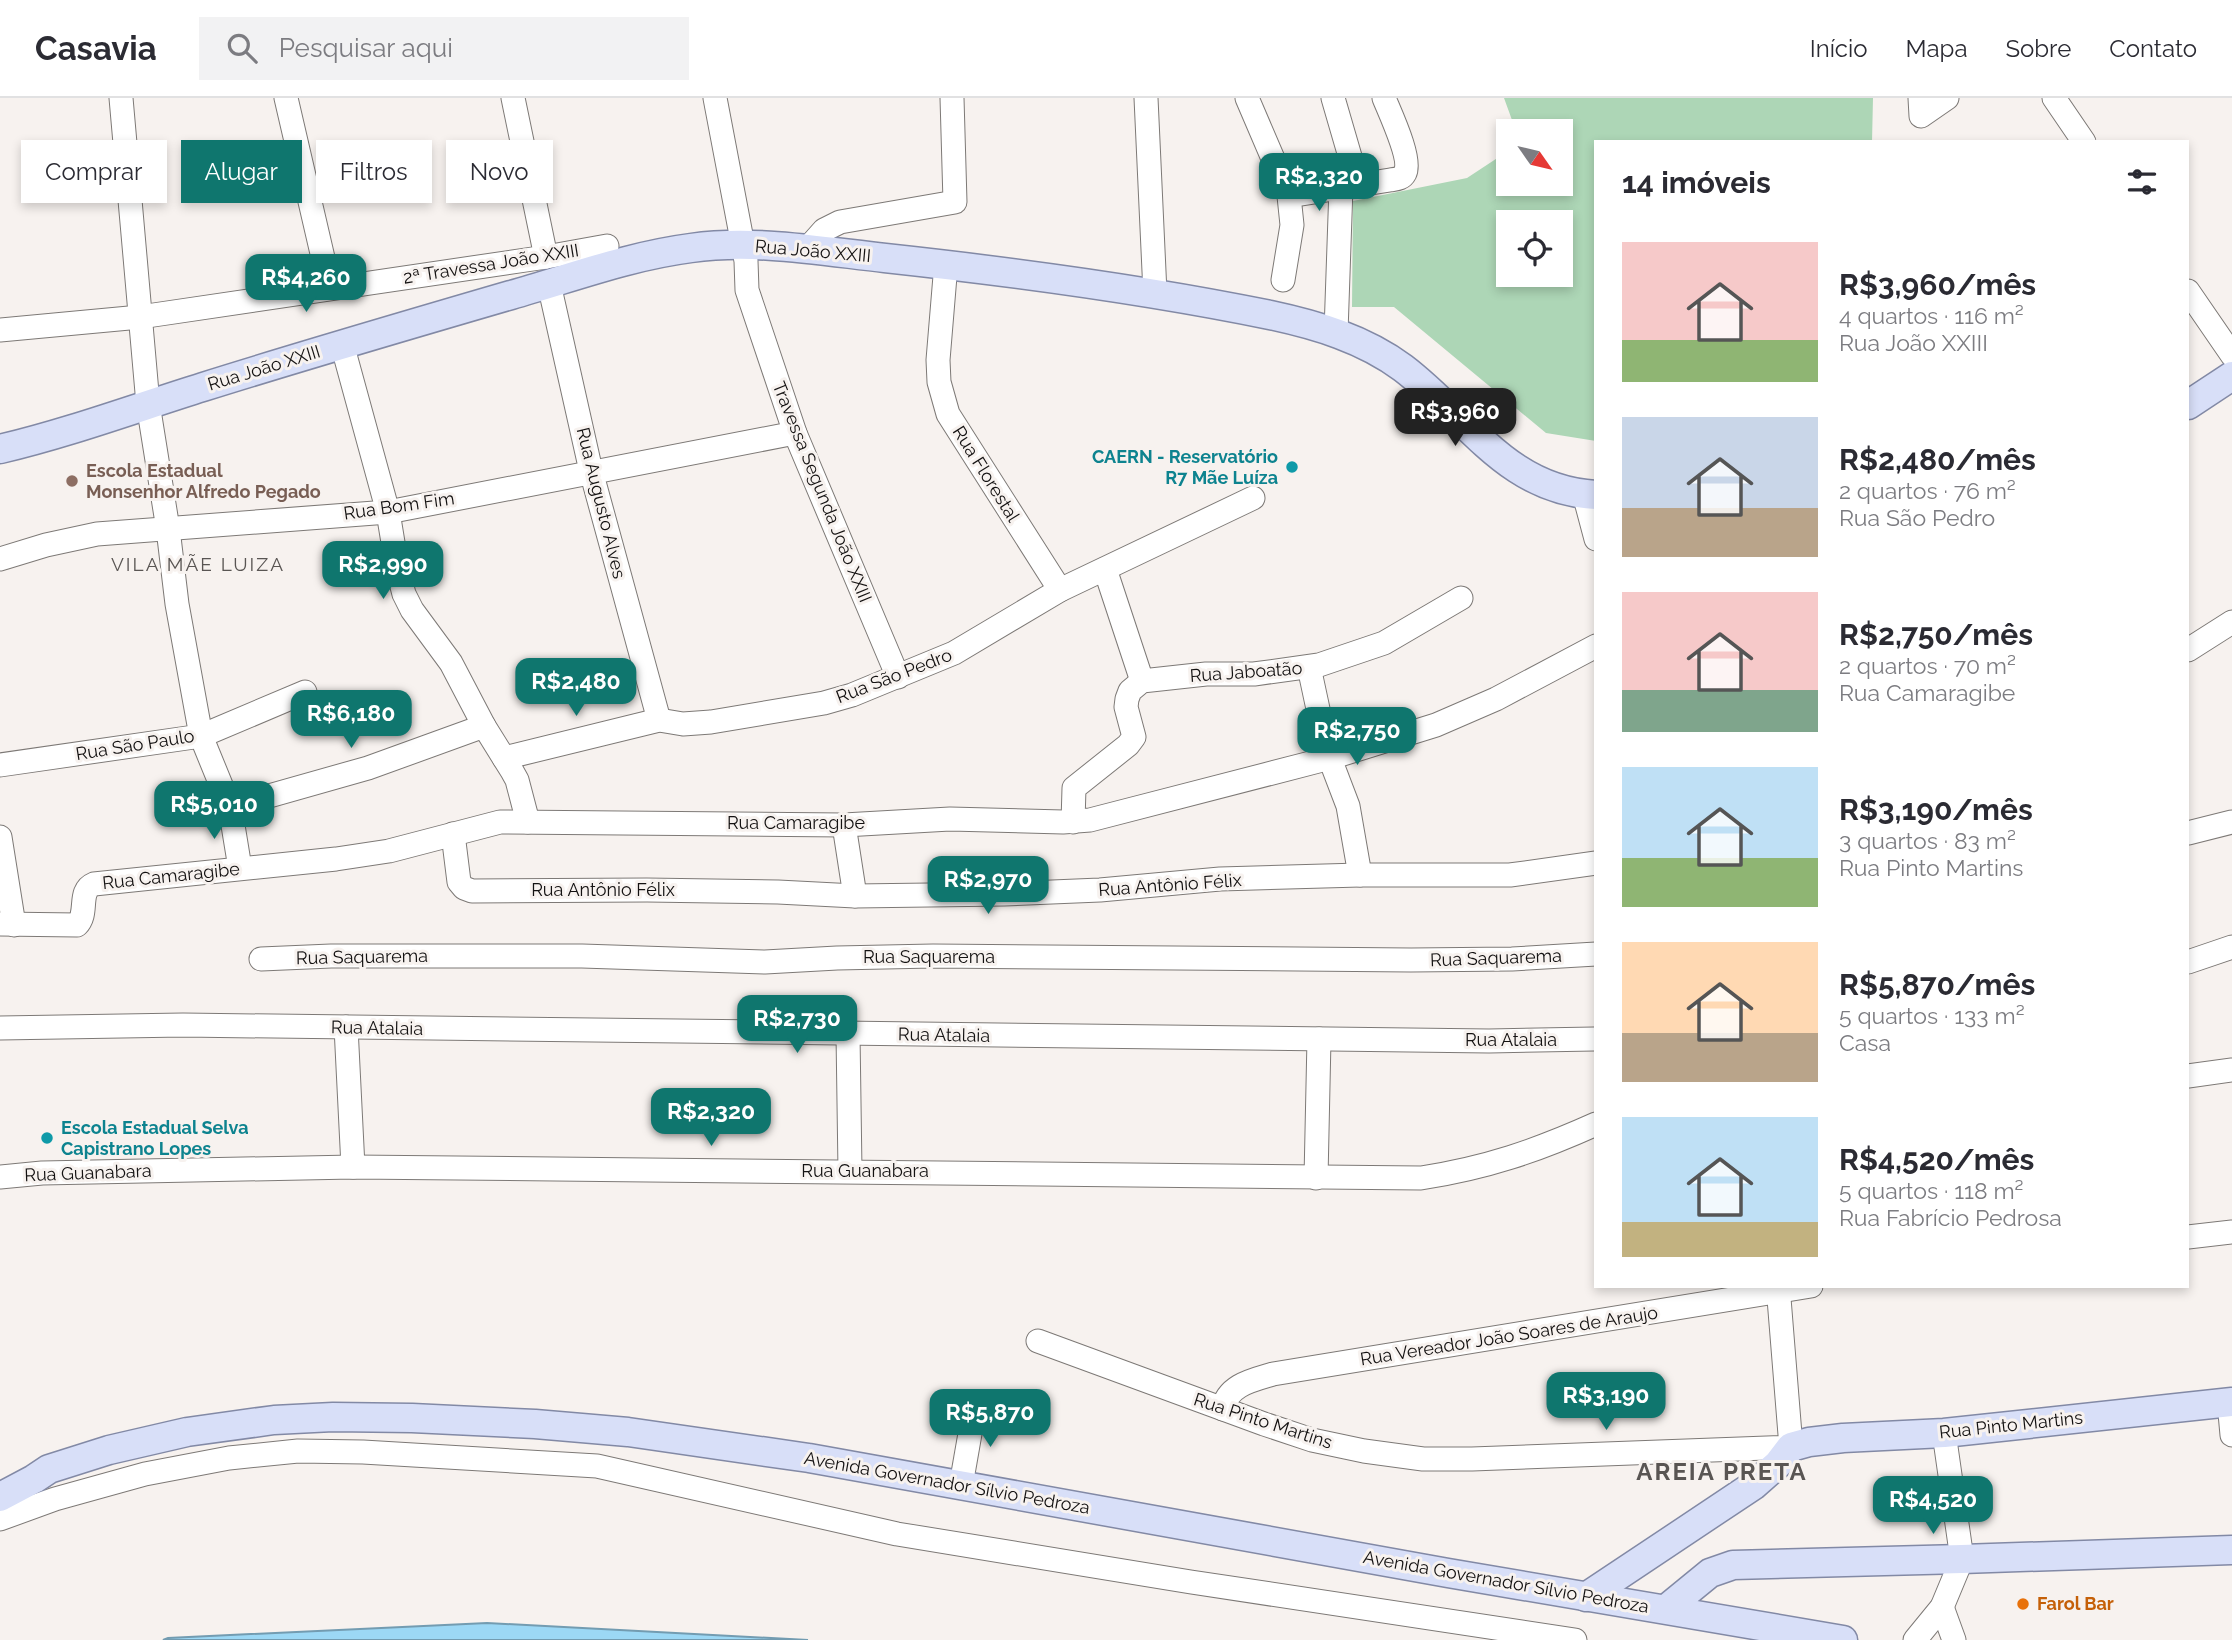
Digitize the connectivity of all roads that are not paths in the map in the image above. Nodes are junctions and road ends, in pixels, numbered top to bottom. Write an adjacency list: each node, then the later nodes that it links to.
1 (121, 98): 25 (street)
2 (286, 98): 22 (street)
3 (513, 98): 20 (street, Rua Augusto Alves)
4 (715, 98): 16 (street, Travessa Segunda João XXIII)
5 (952, 98): 18 (street)
6 (1146, 98): 24 (street)
7 (1247, 98): 15 (street)
8 (1333, 98): 14 (street)
9 (1384, 98): 14 (street)
10 (1947, 98): 12 (street)
11 (2054, 98): 13 (street)
12 (1921, 107)
13 (2083, 140)
14 (1349, 185): 15 (street); 27 (street)
15 (1289, 196): 21 (street)
16 (742, 244): 18 (main road, Rua João XXIII); 20 (main road, Rua João XXIII); 33 (street, Travessa Segunda João XXIII)
17 (607, 246): 20 (street, 2ª Travessa João XXIII)
18 (807, 249): 19 (main road, Rua João XXIII)
19 (946, 264): 24 (main road, Rua João XXIII); 43 (street, Rua Florestal)
20 (548, 270): 22 (street, 2ª Travessa João XXIII); 28 (main road, Rua João XXIII); 35 (street, Rua Augusto Alves)
21 (1283, 280)
22 (330, 288): 25 (street, 2ª Travessa João XXIII)
23 (2189, 292): 29 (street)
24 (1155, 293): 27 (main road, Rua João XXIII)
25 (141, 317): 26 (street, 2ª Travessa João XXIII); 31 (street)
26 (0, 330)
27 (1336, 332): 36 (main road, Rua João XXIII)
28 (342, 344): 31 (main road, Rua João XXIII); 38 (street)
29 (2232, 355)
30 (2232, 376): 32 (main road)
31 (148, 404): 34 (main road, Rua João XXIII); 40 (street)
32 (2189, 404)
33 (795, 433): 35 (street, Rua Bom Fim); 49 (street, Travessa Segunda João XXIII)
34 (0, 449)
35 (591, 471): 38 (street, Rua Bom Fim); 52 (street, Rua Augusto Alves)
36 (1590, 494): 39 (street)
37 (1253, 498): 42 (street, Rua São Pedro)
38 (388, 512): 40 (street, Rua Bom Fim); 53 (street)
39 (1594, 524)
40 (168, 529): 41 (street, Rua Bom Fim); 54 (street)
41 (0, 559)
42 (1105, 569): 43 (street, Rua São Pedro); 50 (street)
43 (1059, 590): 49 (street, Rua São Pedro)
44 (1461, 598): 48 (street, Rua Jaboatão)
45 (2229, 631): 47 (street)
46 (1594, 647): 56 (street, Rua Camaragibe)
47 (2189, 650)
48 (1309, 667): 50 (street, Rua Jaboatão); 56 (street)
49 (898, 677): 52 (street, Rua São Pedro)
50 (1142, 681): 60 (street)
51 (305, 692): 54 (street, Rua São Paulo)
52 (659, 720): 55 (street, Rua São Pedro)
53 (484, 726): 55 (street); 58 (street)
54 (201, 736): 57 (street, Rua São Paulo); 58 (street)
55 (504, 758): 59 (street)
56 (1330, 758): 60 (street, Rua Camaragibe); 68 (street)
57 (0, 765)
58 (230, 807): 67 (street)
59 (528, 822): 62 (street, Rua Camaragibe); 64 (street, Rua Camaragibe)
60 (1073, 822): 62 (street, Rua Camaragibe)
61 (2232, 822): 63 (street)
62 (844, 825): 69 (street)
63 (2189, 833)
64 (453, 834): 67 (street, Rua Camaragibe); 69 (street, Rua Antônio Félix)
65 (0, 837): 70 (street)
66 (1594, 863): 68 (street, Rua Antônio Félix)
67 (240, 868): 70 (street, Rua Camaragibe)
68 (1360, 875): 69 (street, Rua Antônio Félix)
69 (855, 896)
70 (7, 924)
71 (2232, 947): 74 (street)
72 (1594, 954): 73 (street, Rua Saquarema)
73 (261, 959)
74 (2189, 962)
75 (346, 1027): 76 (street, Rua Atalaia); 77 (street, Rua Atalaia); 83 (street)
76 (0, 1028)
77 (848, 1034): 78 (street, Rua Atalaia); 84 (street)
78 (1319, 1039): 79 (street, Rua Atalaia); 86 (street)
79 (1594, 1039)
80 (2232, 1070): 81 (street)
81 (2189, 1076)
82 (1594, 1125): 86 (street, Rua Guanabara)
83 (353, 1167): 84 (street, Rua Guanabara); 85 (street, Rua Guanabara)
84 (850, 1171): 86 (street, Rua Guanabara)
85 (0, 1177)
86 (1316, 1178)
87 (2189, 1237): 88 (street)
88 (2231, 1239)
89 (1778, 1290): 93 (street, Rua Vereador João Soares de Araujo); 96 (street)
90 (1038, 1341): 93 (street, Rua Pinto Martins)
91 (2231, 1402): 94 (main road, Rua Pinto Martins); 95 (street)
92 (975, 1405): 99 (street)
93 (1223, 1409): 96 (street, Rua Pinto Martins)
94 (1944, 1433): 96 (main road, Rua Pinto Martins); 103 (street)
95 (2232, 1435)
96 (1791, 1447): 104 (main road)
97 (48, 1469): 98 (main road); 99 (main road, Avenida Governador Sílvio Pedroza); 100 (main road)
98 (0, 1475)
99 (961, 1485): 104 (main road, Avenida Governador Sílvio Pedroza)
100 (0, 1497)
101 (0, 1519): 107 (street)
102 (2232, 1550): 103 (main road)
103 (1962, 1559): 105 (street); 106 (main road)
104 (1586, 1597): 106 (main road, Avenida Governador Sílvio Pedroza)
105 (1942, 1607): 109 (street); 110 (street)
106 (1666, 1609): 108 (main road, Avenida Governador Sílvio Pedroza)
107 (1575, 1640)
108 (1843, 1640)
109 (1915, 1640)
110 (1954, 1640)

